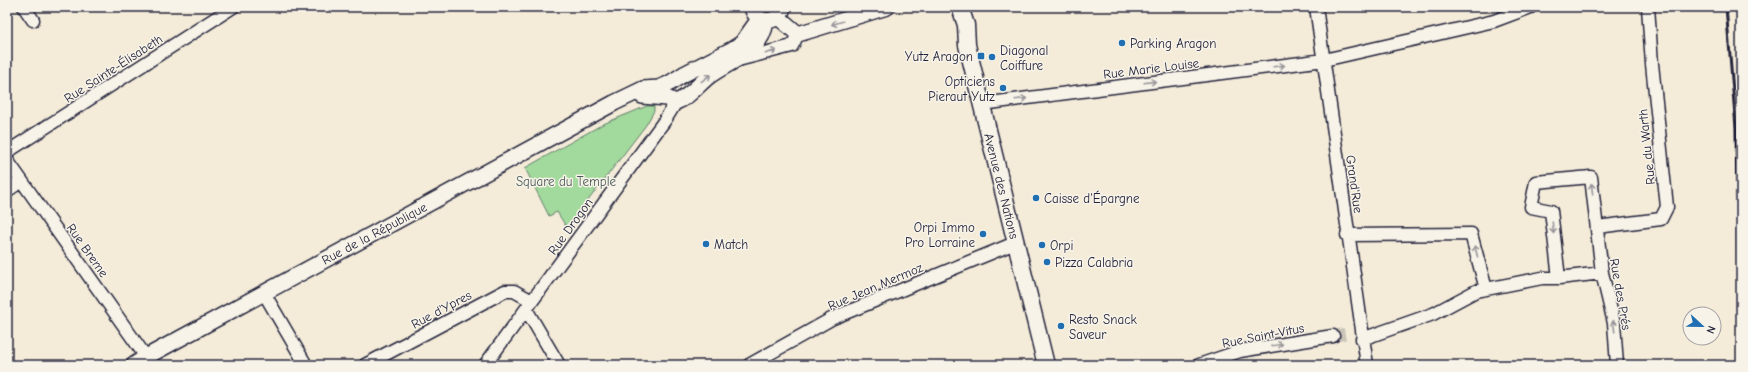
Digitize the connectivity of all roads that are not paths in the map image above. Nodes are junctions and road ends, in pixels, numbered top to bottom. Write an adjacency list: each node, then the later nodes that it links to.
1 (24, 7): 9 (street)
2 (234, 7): 17 (street, Rue Sainte-Élisabeth)
3 (887, 7): 10 (street, one-way to 10)
4 (960, 7): 16 (main road, Avenue des Nations)
5 (1316, 7): 11 (street, Grand'Rue)
6 (1531, 7): 11 (street, Rue Marie Louise)
7 (1648, 7): 21 (street, Rue du Warth)
8 (768, 14): 10 (street); 12 (street); 13 (street, Rue de la République)
9 (33, 20)
10 (798, 34): 12 (street, one-way to 10)
11 (1324, 60): 16 (street, Rue Marie Louise, one-way to 11); 22 (street, Grand'Rue)
12 (737, 61): 14 (street, one-way to 12)
13 (670, 83): 14 (street); 15 (street, Rue de la République)
14 (671, 100): 15 (street, Rue de la République); 28 (street, Rue Drogon)
15 (614, 103): 27 (street, Rue de la République)
16 (982, 104): 23 (main road, Avenue des Nations)
17 (7, 152)
18 (7, 160): 19 (street, Rue Breme)
19 (21, 181): 20 (street); 31 (street, Rue Breme)
20 (7, 191)
21 (1597, 227): 24 (street, Rue des Prés); 25 (street, Rue des Prés, one-way to 25)
22 (1347, 235): 26 (street, one-way to 22); 29 (street, Grand'Rue)
23 (1015, 243): 36 (street, Rue Jean Mermoz); 37 (main road, Avenue des Nations)
24 (1602, 273): 25 (street); 40 (street, Rue des Prés, one-way to 24)
25 (1559, 278): 26 (street)
26 (1486, 289): 29 (street)
27 (264, 293): 31 (street, Rue de la République); 32 (street)
28 (529, 305): 33 (street, Rue d'Ypres); 34 (street, Rue Drogon); 35 (street)
29 (1357, 334): 39 (street, Grand'Rue)
30 (1333, 336): 38 (street, Rue Saint-Vitus, one-way to 30)
31 (140, 361)
32 (306, 365)
33 (365, 365)
34 (485, 365)
35 (559, 365)
36 (749, 365)
37 (1046, 365)
38 (1199, 365)
39 (1366, 365)
40 (1617, 365)

